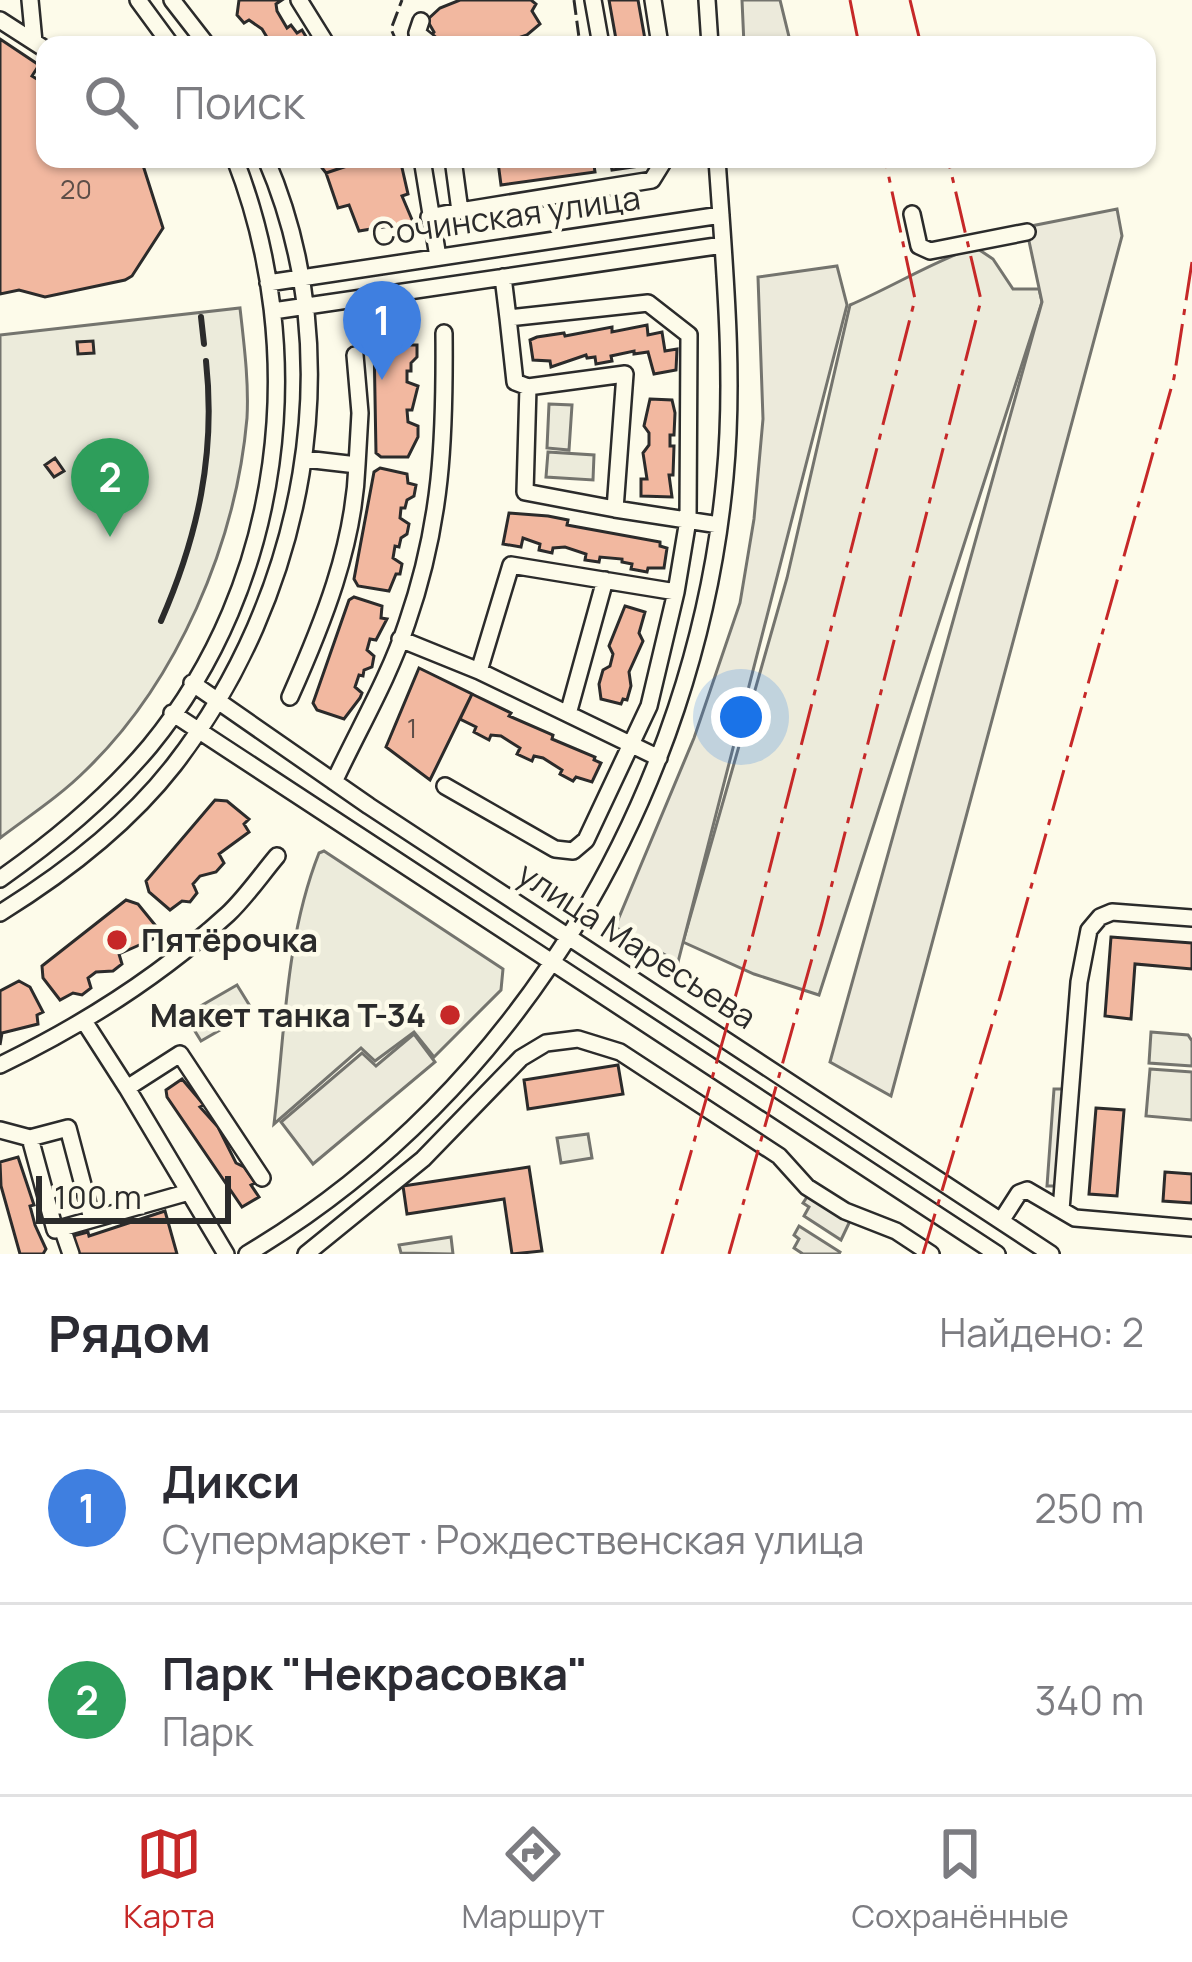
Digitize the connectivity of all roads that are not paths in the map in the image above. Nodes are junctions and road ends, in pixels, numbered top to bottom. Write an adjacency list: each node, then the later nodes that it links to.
1 (138, 0): 9 (street)
2 (172, 0): 10 (street)
3 (299, 0): 11 (street)
4 (593, 0): 13 (street)
5 (653, 0): 14 (street)
6 (707, 0): 15 (street)
7 (0, 20): 16 (street)
8 (421, 21): 12 (street)
9 (164, 36)
10 (200, 36)
11 (321, 36)
12 (421, 36)
13 (599, 36)
14 (659, 36)
15 (709, 36)
16 (36, 42)
17 (238, 168): 32 (street)
18 (269, 168): 30 (street)
19 (423, 168): 26 (street)
20 (454, 168): 23 (street)
21 (659, 168): 23 (street)
22 (718, 168): 25 (street)
23 (460, 211): 26 (street)
24 (912, 214): 27 (street)
25 (721, 215): 28 (street); 29 (street, Сочинская улица)
26 (430, 217): 29 (street)
27 (1027, 232)
28 (723, 245): 31 (street, Сочинская улица); 45 (street)
29 (438, 257): 30 (street, Сочинская улица)
30 (299, 277): 32 (street, Сочинская улица); 33 (street)
31 (503, 277): 33 (street, Сочинская улица); 35 (street)
32 (268, 283): 34 (street)
33 (305, 306): 34 (street, Сочинская улица); 38 (street)
34 (273, 311): 39 (street)
35 (508, 318): 40 (street); 44 (street)
36 (444, 333): 49 (street)
37 (355, 355): 42 (street)
38 (308, 376): 39 (street); 41 (street)
39 (278, 377): 48 (street)
40 (528, 387): 43 (street); 43 (street)
41 (305, 459): 42 (street); 50 (street)
42 (357, 465): 53 (street)
43 (615, 509): 44 (street)
44 (688, 520): 45 (street); 47 (street)
45 (719, 525): 59 (street)
46 (605, 580): 47 (street); 51 (street); 56 (street)
47 (676, 592): 58 (street)
48 (220, 631): 50 (street); 52 (street)
49 (400, 639): 51 (street); 61 (street)
50 (244, 646): 54 (street)
51 (479, 671): 56 (street)
52 (192, 683): 54 (street, улица Маресьева); 55 (street)
53 (290, 697)
54 (216, 701): 57 (street); 61 (street, улица Маресьева)
55 (172, 713): 57 (street, улица Маресьева); 60 (street)
56 (568, 714): 58 (street)
57 (197, 729): 63 (street); 69 (street, улица Маресьева)
58 (633, 745): 59 (street); 62 (street)
59 (659, 758): 68 (street)
60 (122, 774): 63 (street); 65 (street)
61 (334, 782): 68 (street, улица Маресьева)
62 (445, 786)
63 (145, 795): 66 (street)
64 (277, 856): 70 (street)
65 (0, 878)
66 (0, 914)
67 (1192, 918): 79 (street)
68 (568, 935): 69 (street); 81 (street, улица Маресьева)
69 (550, 960): 73 (street); 89 (street, улица Маресьева)
70 (84, 1021): 71 (street); 72 (street)
71 (0, 1065)
72 (127, 1088): 77 (street); 78 (street)
73 (418, 1124): 76 (street); 86 (street)
74 (0, 1130): 75 (street)
75 (30, 1138): 80 (street); 82 (street)
76 (439, 1144): 87 (street); 88 (street)
77 (262, 1178)
78 (189, 1192): 80 (street); 85 (street)
79 (1060, 1210): 81 (street); 83 (street)
80 (92, 1220): 82 (street)
81 (1001, 1221): 90 (street, улица Маресьева)
82 (62, 1228): 84 (street)
83 (1192, 1228)
84 (71, 1254)
85 (226, 1254)
86 (247, 1254)
87 (306, 1254)
88 (931, 1254)
89 (997, 1254)
90 (1051, 1254)

